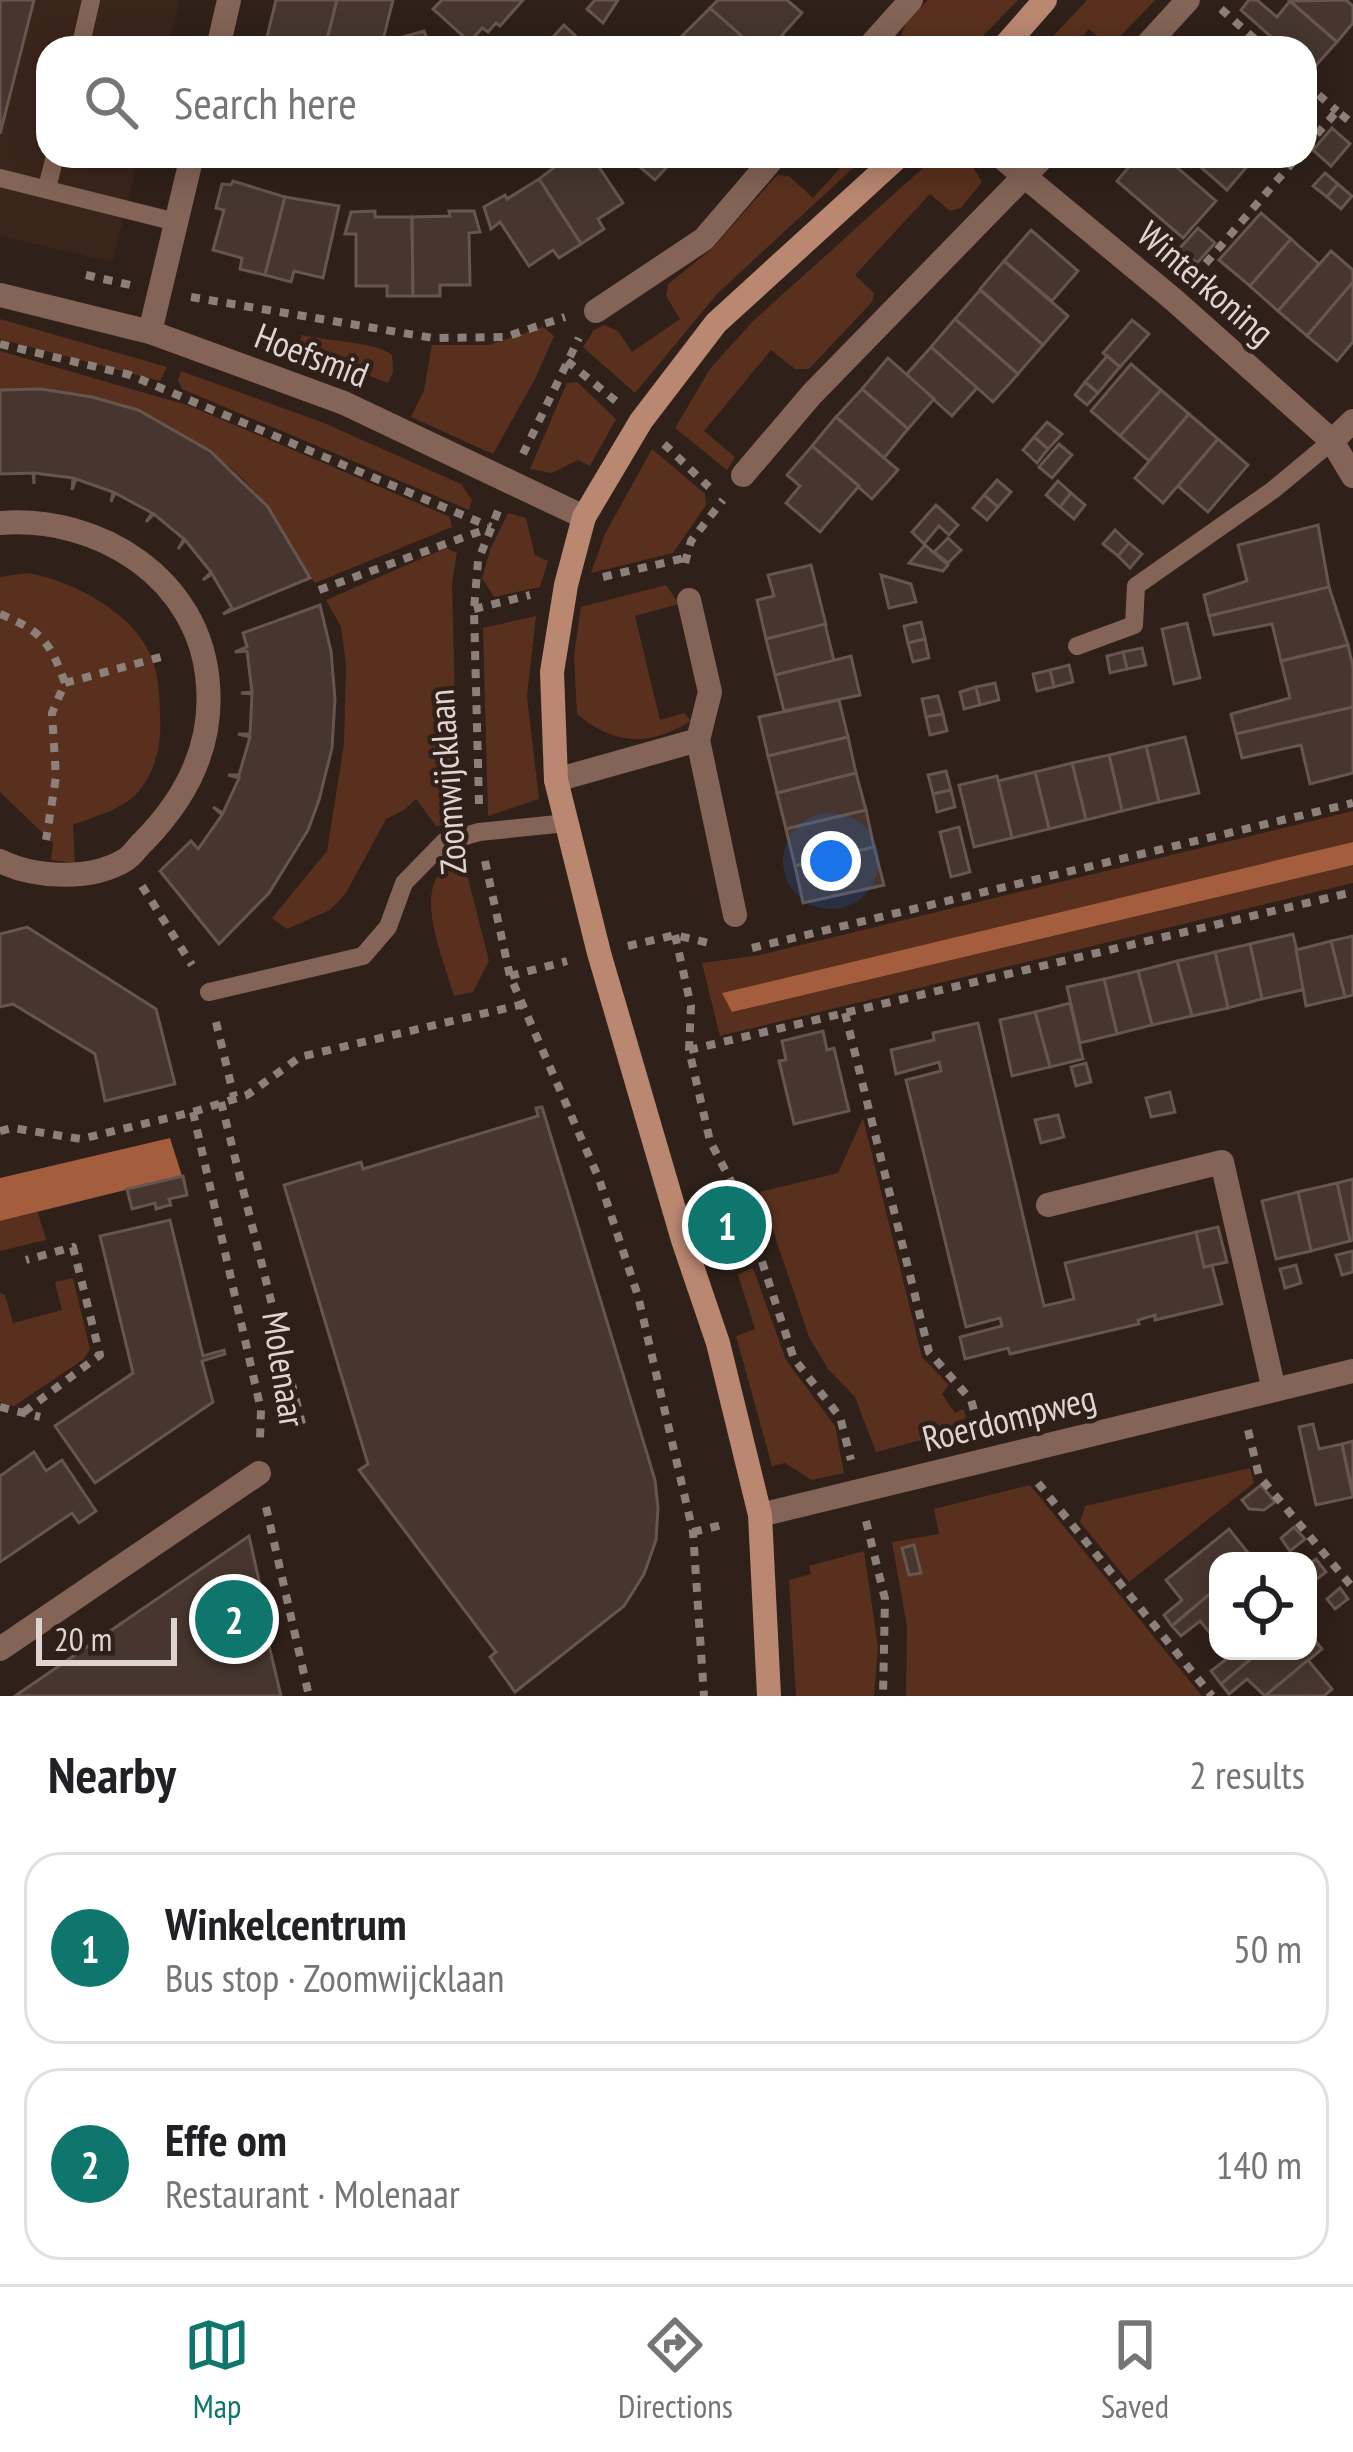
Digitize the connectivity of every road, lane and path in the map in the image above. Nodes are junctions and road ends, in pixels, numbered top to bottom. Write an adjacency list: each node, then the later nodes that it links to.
1 (91, 0): 7 (lane)
2 (229, 0): 8 (street)
3 (911, 0): 9 (street)
4 (1046, 0): 10 (street)
5 (1188, 0): 11 (street)
6 (1210, 0): 12 (path)
7 (83, 36)
8 (221, 36)
9 (880, 36)
10 (1014, 36)
11 (1155, 36)
12 (1251, 36)
13 (1317, 94): 14 (path)
14 (1337, 111): 15 (path); 16 (path)
15 (1353, 124)
16 (1317, 134)
17 (52, 168): 26 (lane)
18 (189, 168): 27 (street)
19 (766, 168): 32 (street)
20 (886, 168): 40 (street)
21 (1014, 168): 24 (street, Winterkoning)
22 (1033, 168): 24 (street)
23 (1288, 168): 31 (path)
24 (1025, 177): 31 (street, Winterkoning); 37 (street)
25 (0, 178): 26 (lane)
26 (47, 188): 27 (lane)
27 (176, 222): 29 (street)
28 (68, 271): 29 (path)
29 (159, 292): 32 (path); 33 (street)
30 (0, 295): 33 (street, Hoefsmid)
31 (1174, 300): 36 (street, Winterkoning)
32 (596, 311): 39 (path, Zoomwijcklaan)
33 (150, 332): 39 (street, Hoefsmid)
34 (0, 344): 42 (path)
35 (1353, 421): 36 (street)
36 (1331, 441): 38 (street, Winterkoning); 47 (lane)
37 (743, 476): 44 (path)
38 (1353, 476)
39 (509, 483): 40 (street, Hoefsmid); 42 (path, Zoomwijcklaan)
40 (584, 517): 50 (street)
41 (0, 523): 46 (street)
42 (491, 527): 43 (path); 53 (path, Zoomwijcklaan)
43 (319, 590)
44 (689, 601): 49 (street)
45 (0, 614): 48 (path)
46 (200, 646): 48 (path); 55 (street)
47 (1077, 646)
48 (65, 682): 55 (path)
49 (698, 740): 50 (street); 57 (street)
50 (556, 780): 52 (street)
51 (1353, 803): 58 (path)
52 (567, 823): 53 (lane); 59 (street)
53 (479, 832): 60 (path, Zoomwijcklaan); 61 (lane)
54 (0, 861): 55 (street)
55 (41, 872)
56 (1353, 892): 63 (path)
57 (734, 915)
58 (675, 935): 59 (path); 64 (path)
59 (599, 953): 60 (path); 81 (street)
60 (511, 976): 62 (path, Zoomwijcklaan)
61 (209, 992)
62 (524, 1004): 65 (path); 85 (path, Zoomwijcklaan)
63 (844, 1013): 64 (path); 78 (path)
64 (689, 1050): 80 (path)
65 (221, 1102): 66 (path); 76 (path, Molenaar)
66 (193, 1112): 67 (path); 79 (path, Molenaar)
67 (0, 1131)
68 (1048, 1205): 71 (street)
69 (26, 1260): 74 (path)
70 (1353, 1371): 71 (street, Roerdompweg)
71 (1274, 1390): 72 (street, Roerdompweg)
72 (1240, 1399): 77 (street, Roerdompweg); 82 (path)
73 (0, 1406): 74 (path)
74 (24, 1412): 75 (path)
75 (40, 1417)
76 (302, 1424)
77 (1015, 1454): 78 (street, Roerdompweg); 88 (path)
78 (987, 1460): 80 (street, Roerdompweg)
79 (259, 1473): 83 (street, Molenaar); 84 (path)
80 (859, 1492): 81 (street, Roerdompweg); 87 (path)
81 (760, 1515): 86 (street)
82 (1353, 1588)
83 (0, 1648)
84 (309, 1696)
85 (704, 1696)
86 (769, 1696)
87 (883, 1696)
88 (1212, 1696)

